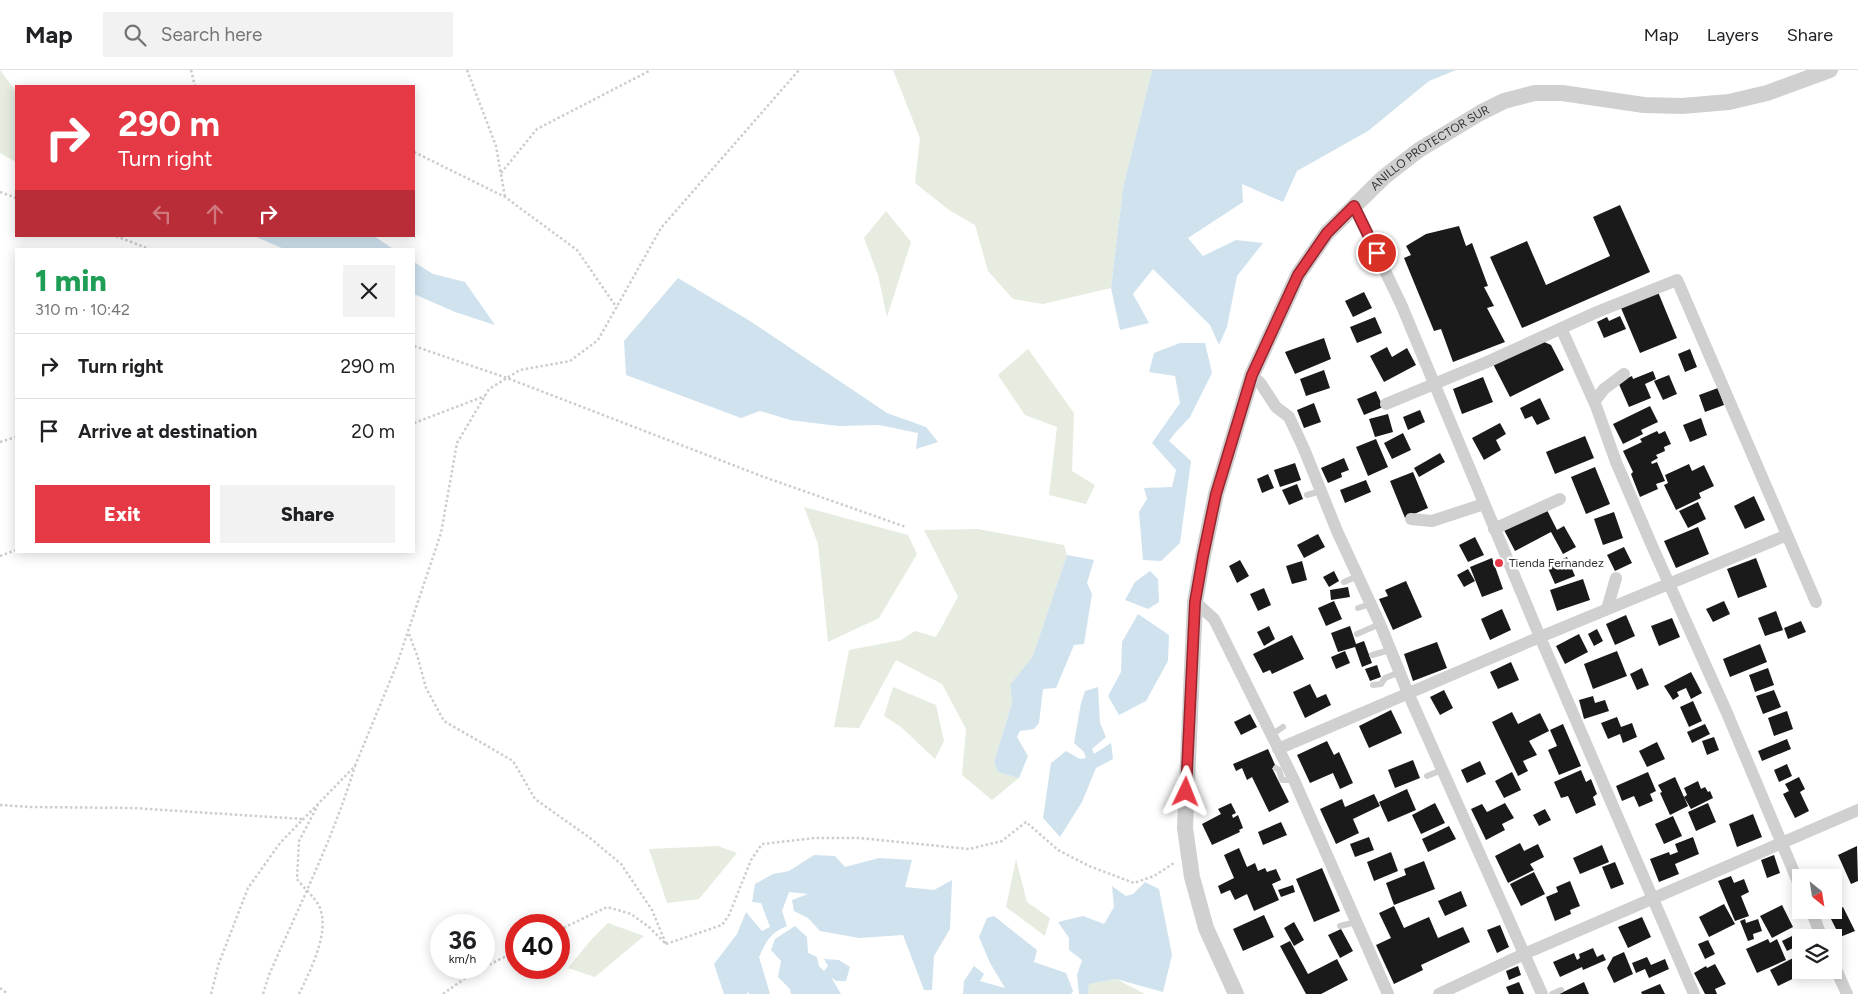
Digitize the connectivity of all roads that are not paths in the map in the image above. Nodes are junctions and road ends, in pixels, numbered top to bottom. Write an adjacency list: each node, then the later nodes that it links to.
1 (1830, 70): 2 (street, ANILLO PROTECTOR SUR)
2 (1354, 206): 5 (street, ANILLO PROTECTOR SUR); 6 (street)
3 (1561, 328): 6 (street); 7 (street); 15 (street)
4 (1624, 374): 7 (street)
5 (1252, 375): 9 (street); 20 (street, ANILLO PROTECTOR SUR)
6 (1433, 384): 8 (street); 12 (street)
7 (1594, 402): 19 (street)
8 (1386, 404)
9 (1321, 491): 10 (lane); 16 (street)
10 (1306, 495)
11 (1560, 499): 14 (street)
12 (1484, 504): 13 (street); 14 (street)
13 (1411, 518)
14 (1494, 529): 25 (street)
15 (1788, 535): 19 (street); 21 (street)
16 (1358, 576): 18 (lane); 23 (street)
17 (1616, 578): 22 (street)
18 (1344, 582)
19 (1670, 584): 22 (street); 39 (street)
20 (1195, 602): 32 (street); 48 (street, ANILLO PROTECTOR SUR)
21 (1816, 602)
22 (1606, 610): 25 (street)
23 (1380, 624): 24 (lane); 26 (street)
24 (1357, 634)
25 (1540, 637): 30 (street); 41 (street)
26 (1390, 650): 27 (lane); 28 (street)
27 (1372, 655)
28 (1400, 671): 29 (lane); 30 (street)
29 (1373, 685)
30 (1408, 693): 33 (street); 35 (street)
31 (1283, 726): 32 (lane)
32 (1271, 735): 33 (street)
33 (1278, 749): 37 (street)
34 (1276, 768): 37 (lane)
35 (1443, 769): 36 (lane); 44 (street)
36 (1427, 776)
37 (1294, 780): 42 (street)
38 (1858, 810): 39 (street)
39 (1781, 843): 40 (street); 41 (street)
40 (1792, 869)
41 (1653, 898): 44 (street); 52 (street)
42 (1356, 922): 43 (lane); 49 (street)
43 (1340, 926)
44 (1524, 954): 46 (street); 50 (street)
45 (1840, 979): 53 (street)
46 (1537, 986)
47 (1561, 990): 51 (lane)
48 (1236, 994)
49 (1388, 994)
50 (1439, 994)
51 (1552, 994)
52 (1694, 994)
53 (1847, 994)

